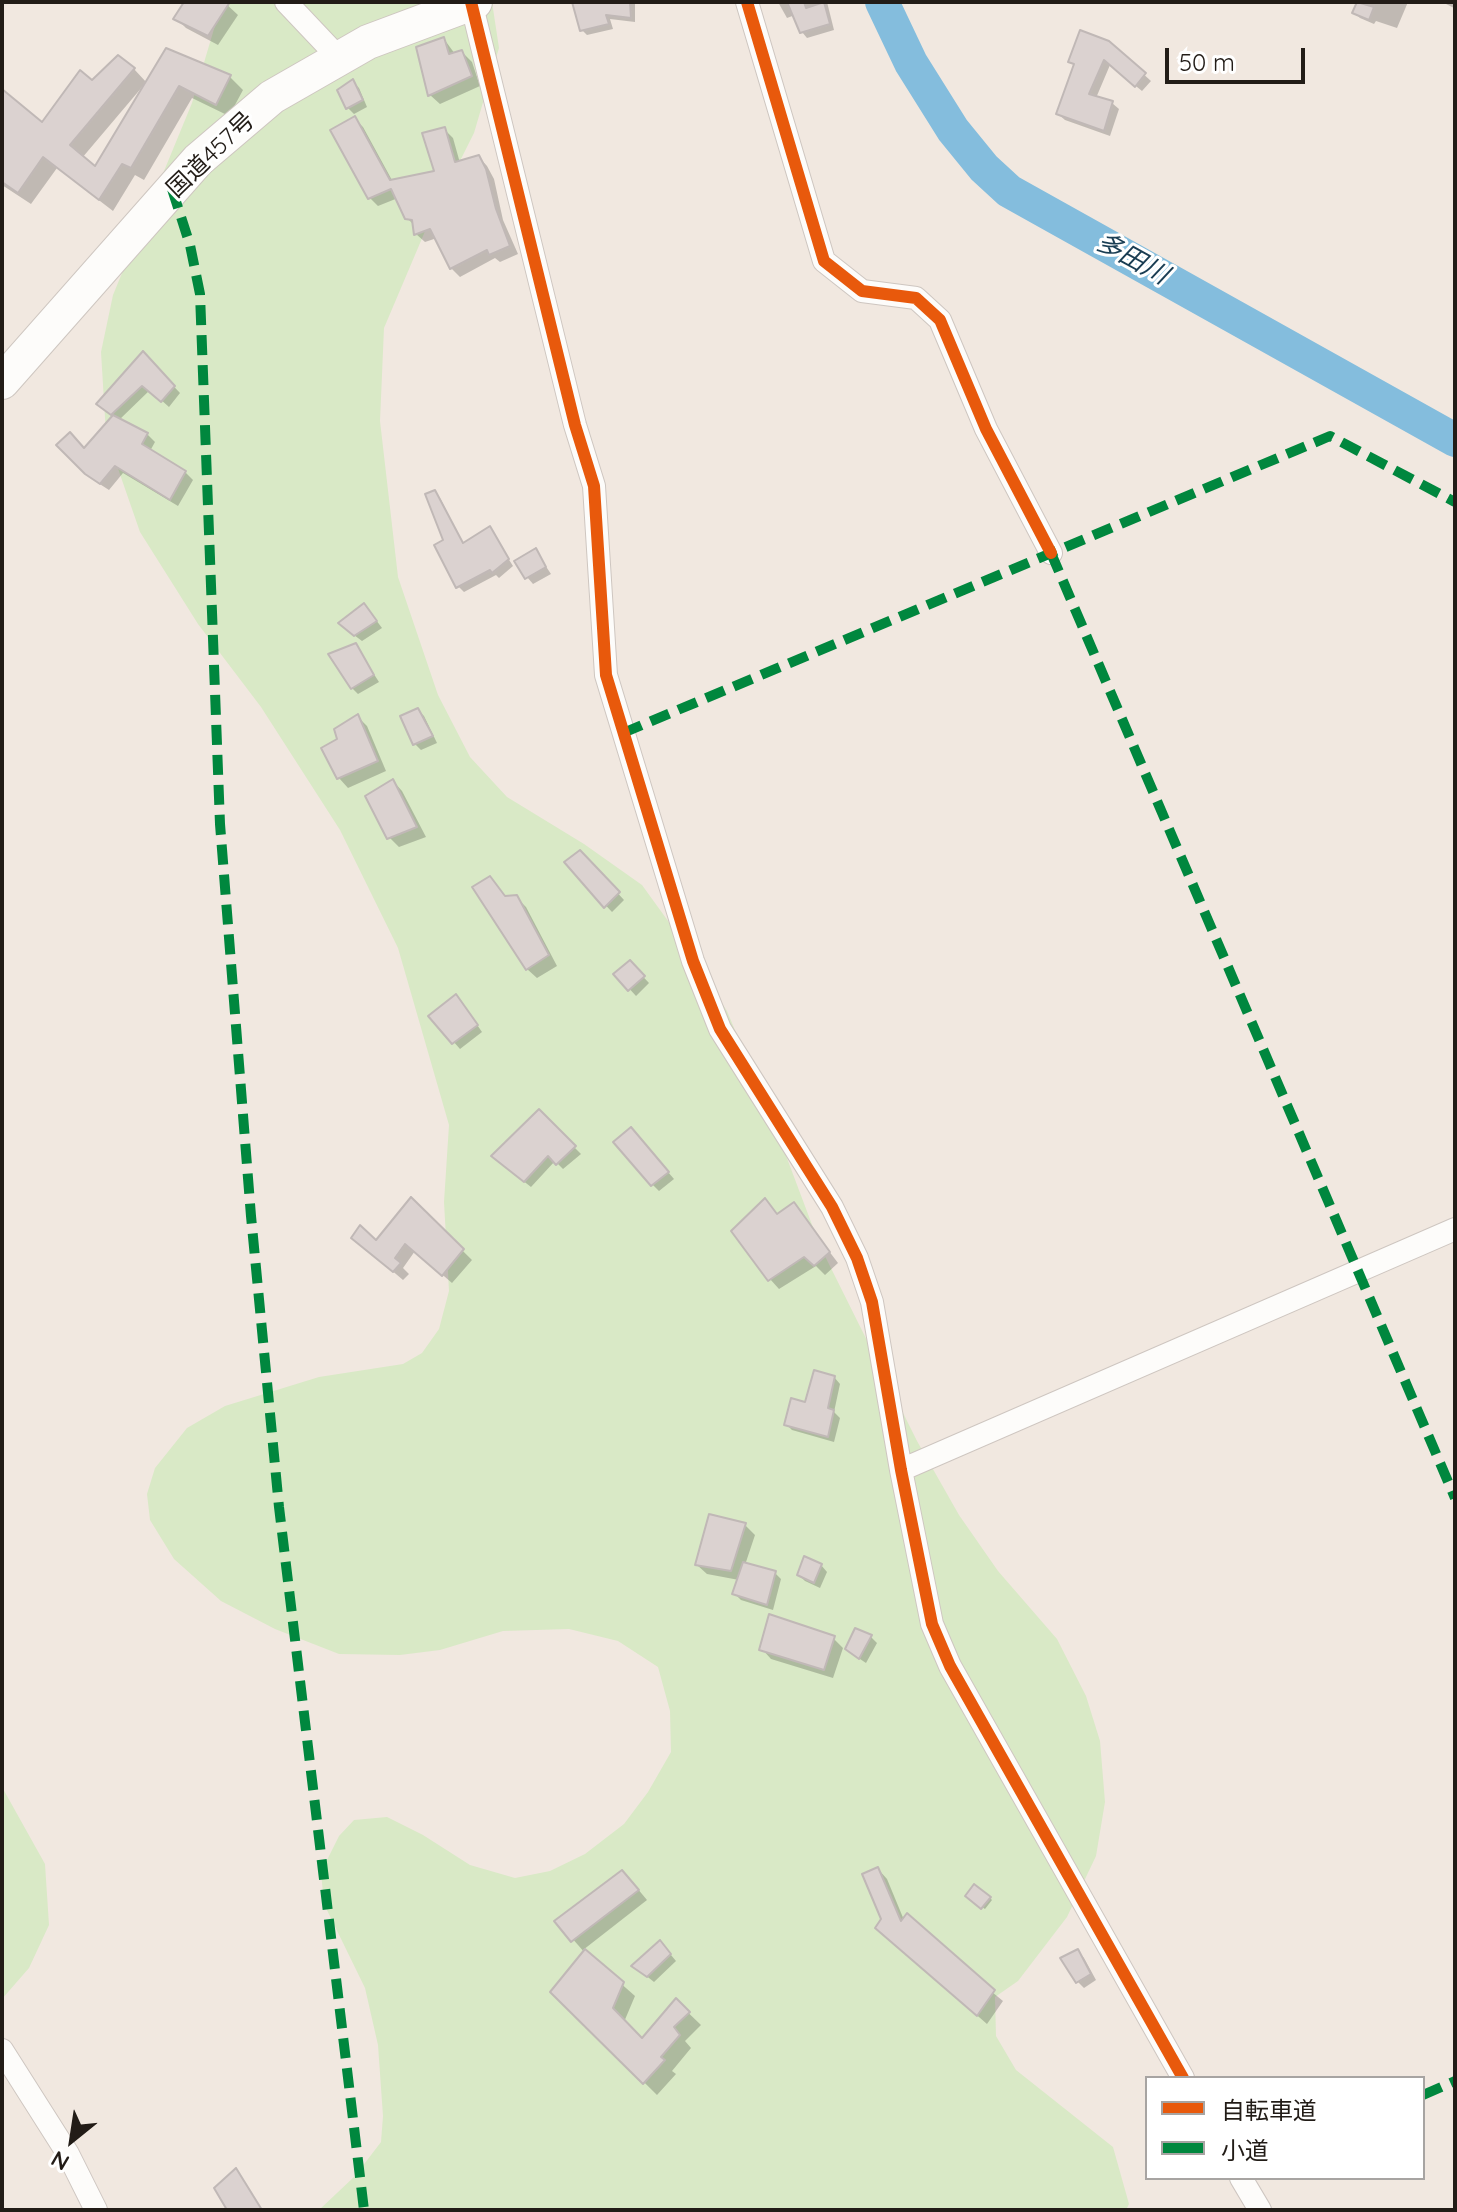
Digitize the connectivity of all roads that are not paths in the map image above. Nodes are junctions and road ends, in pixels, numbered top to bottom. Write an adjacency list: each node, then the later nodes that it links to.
1 (286, 2): 4 (street)
2 (472, 2): 4 (highway, 国道457号); 8 (street)
3 (747, 2): 6 (street)
4 (339, 58): 5 (highway, 国道457号)
5 (2, 382)
6 (1051, 553)
7 (1455, 1229): 8 (street)
8 (901, 1470): 10 (street)
9 (2, 2050): 12 (street)
10 (1182, 2076)
11 (1242, 2180): 13 (street)
12 (96, 2210)
13 (1260, 2210)

